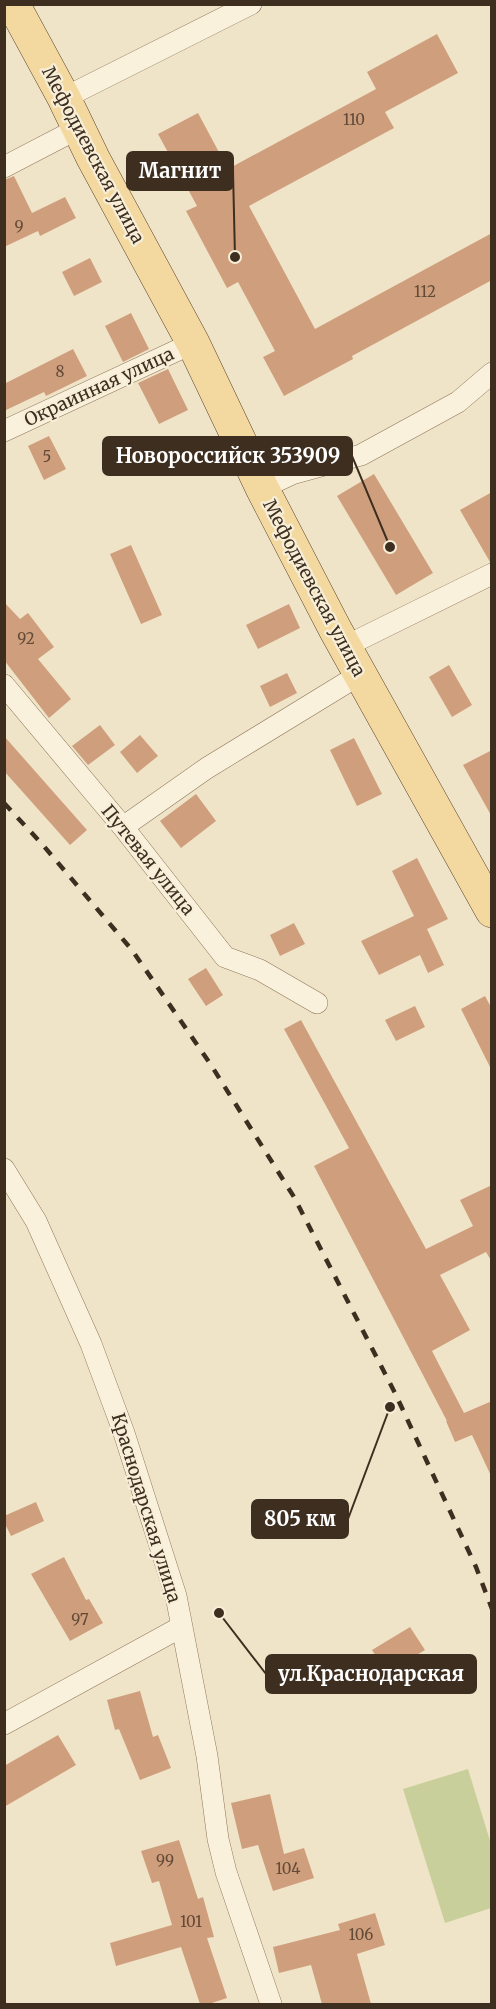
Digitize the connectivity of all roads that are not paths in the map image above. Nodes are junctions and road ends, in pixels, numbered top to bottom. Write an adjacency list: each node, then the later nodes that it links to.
1 (13, 4): 3 (main road, Мефодиевская улица)
2 (252, 4): 3 (street)
3 (64, 98): 4 (main road, Мефодиевская улица)
4 (79, 128): 5 (street); 6 (main road, Мефодиевская улица)
5 (4, 167)
6 (193, 343): 8 (street, Окраинная улица); 9 (main road, Мефодиевская улица)
7 (492, 373): 9 (street)
8 (4, 431)
9 (262, 488): 11 (main road, Мефодиевская улица)
10 (492, 574): 11 (street)
11 (344, 647): 12 (main road, Мефодиевская улица)
12 (359, 675): 14 (street); 15 (main road, Мефодиевская улица)
13 (4, 685): 14 (street, Путевая улица)
14 (123, 827): 16 (street, Путевая улица)
15 (492, 911)
16 (317, 1003)
17 (4, 1169): 18 (street, Краснодарская улица)
18 (181, 1627): 19 (street); 20 (street, Краснодарская улица)
19 (4, 1724)
20 (271, 2004)

